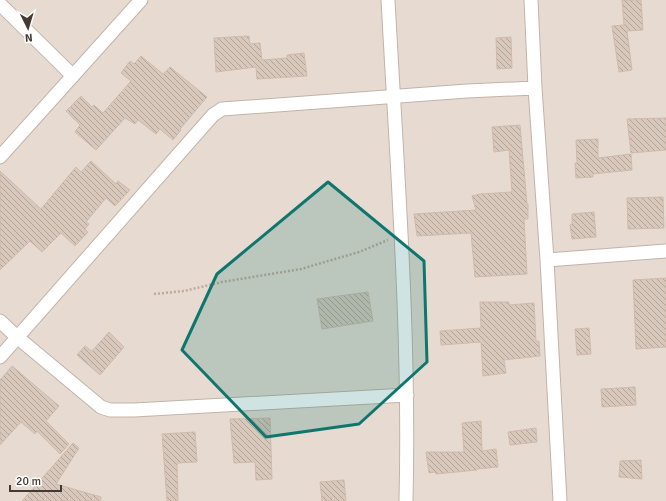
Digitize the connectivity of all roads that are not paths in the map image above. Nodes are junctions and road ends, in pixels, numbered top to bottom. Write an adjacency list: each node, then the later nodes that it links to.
1 (141, 0): 5 (street)
2 (388, 0): 7 (street)
3 (531, 0): 6 (street)
4 (0, 4): 5 (street)
5 (73, 76): 8 (street)
6 (535, 88): 7 (street); 10 (street)
7 (394, 96): 12 (street); 14 (street)
8 (0, 157)
9 (666, 251): 10 (street)
10 (547, 260): 16 (street)
11 (0, 321): 12 (street)
12 (17, 338): 13 (street); 14 (street)
13 (0, 356)
14 (407, 395): 15 (street)
15 (406, 501)
16 (560, 501)

